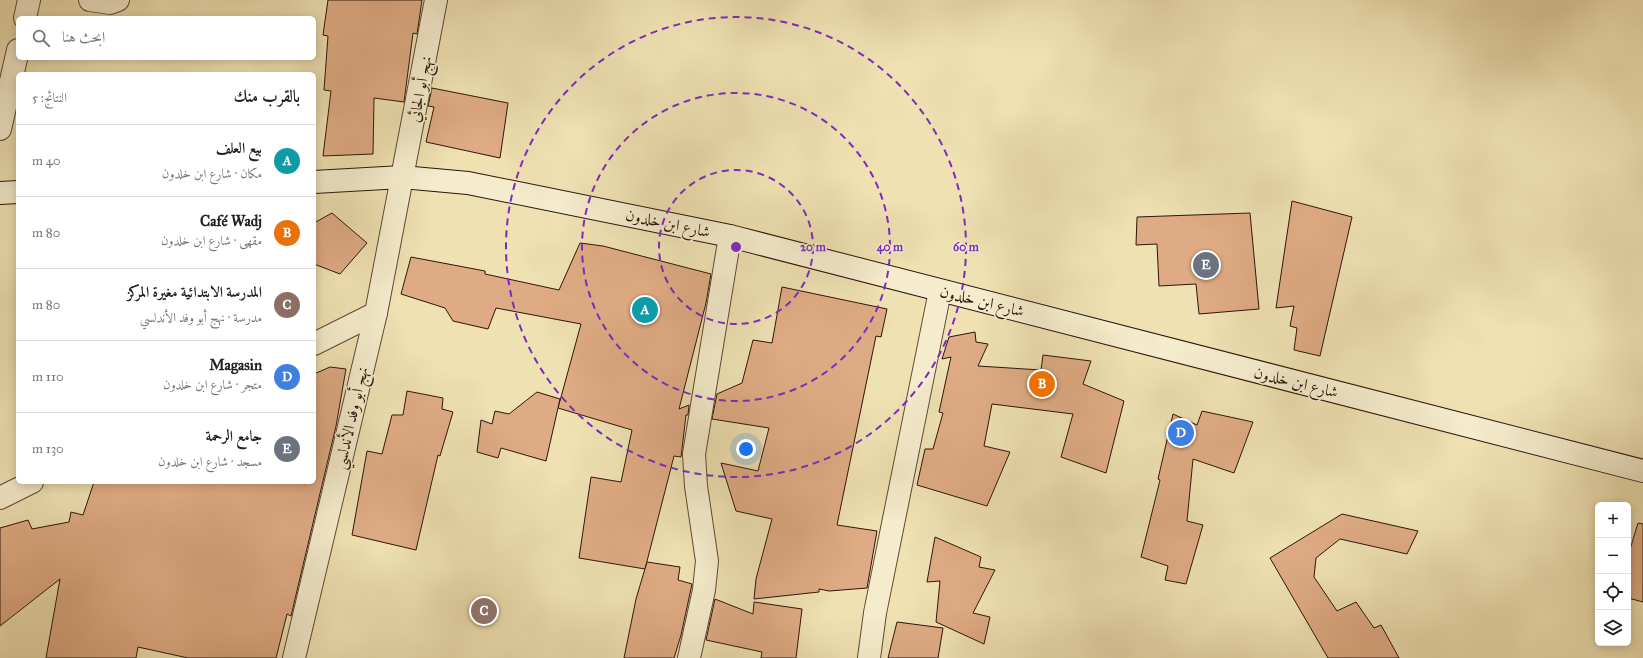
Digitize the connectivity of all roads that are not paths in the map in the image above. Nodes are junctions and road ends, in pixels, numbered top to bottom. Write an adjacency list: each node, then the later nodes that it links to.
1 (29, 0): 5 (street)
2 (90, 0): 3 (street)
3 (118, 0)
4 (436, 0): 8 (street, نهج أبو الجائي)
5 (25, 16)
6 (16, 59): 7 (street)
7 (0, 130)
8 (402, 177): 9 (street, شارع ابن خلدون); 12 (street, شارع ابن خلدون); 14 (street, نهج أبو وفد الأندلسي)
9 (316, 182)
10 (16, 192): 11 (street)
11 (0, 193)
12 (730, 236): 13 (street, شارع ابن خلدون); 20 (street)
13 (940, 290): 16 (street, شارع ابن خلدون); 21 (street)
14 (376, 314): 15 (street); 19 (street, نهج أبو وفد الأندلسي)
15 (316, 343)
16 (1643, 471)
17 (28, 484): 18 (street)
18 (0, 498)
19 (294, 658)
20 (689, 658)
21 (868, 658)

